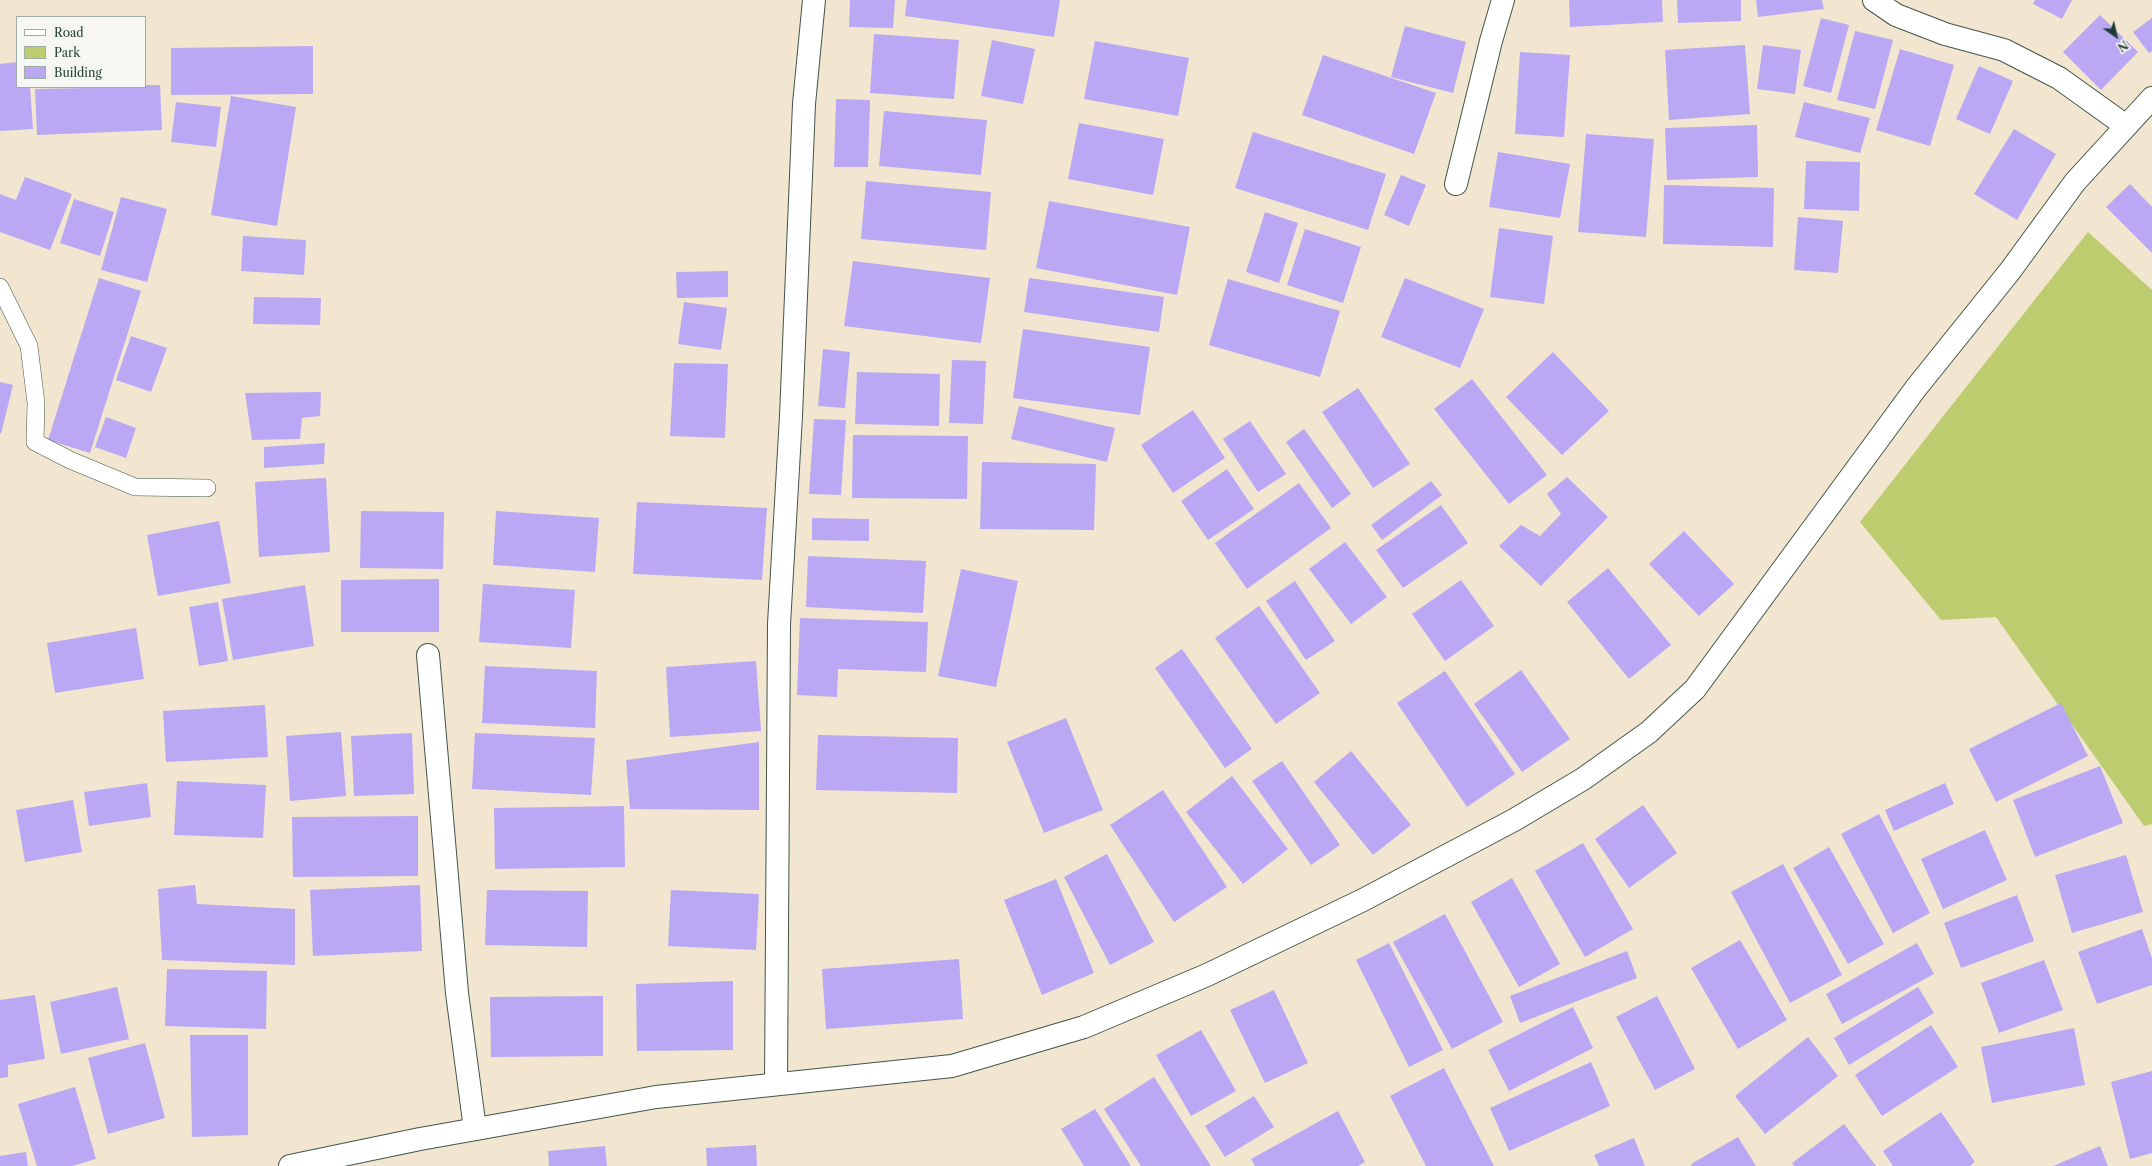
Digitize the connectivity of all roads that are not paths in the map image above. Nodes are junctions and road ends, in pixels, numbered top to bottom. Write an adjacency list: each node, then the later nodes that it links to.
1 (814, 0): 10 (street)
2 (1503, 0): 6 (street)
3 (1874, 0): 5 (street)
4 (2152, 98): 5 (street)
5 (2126, 126): 10 (street)
6 (1456, 184)
7 (0, 287): 8 (lane)
8 (207, 488)
9 (428, 655): 11 (street)
10 (776, 1084): 11 (street)
11 (475, 1129): 12 (street)
12 (290, 1166)

